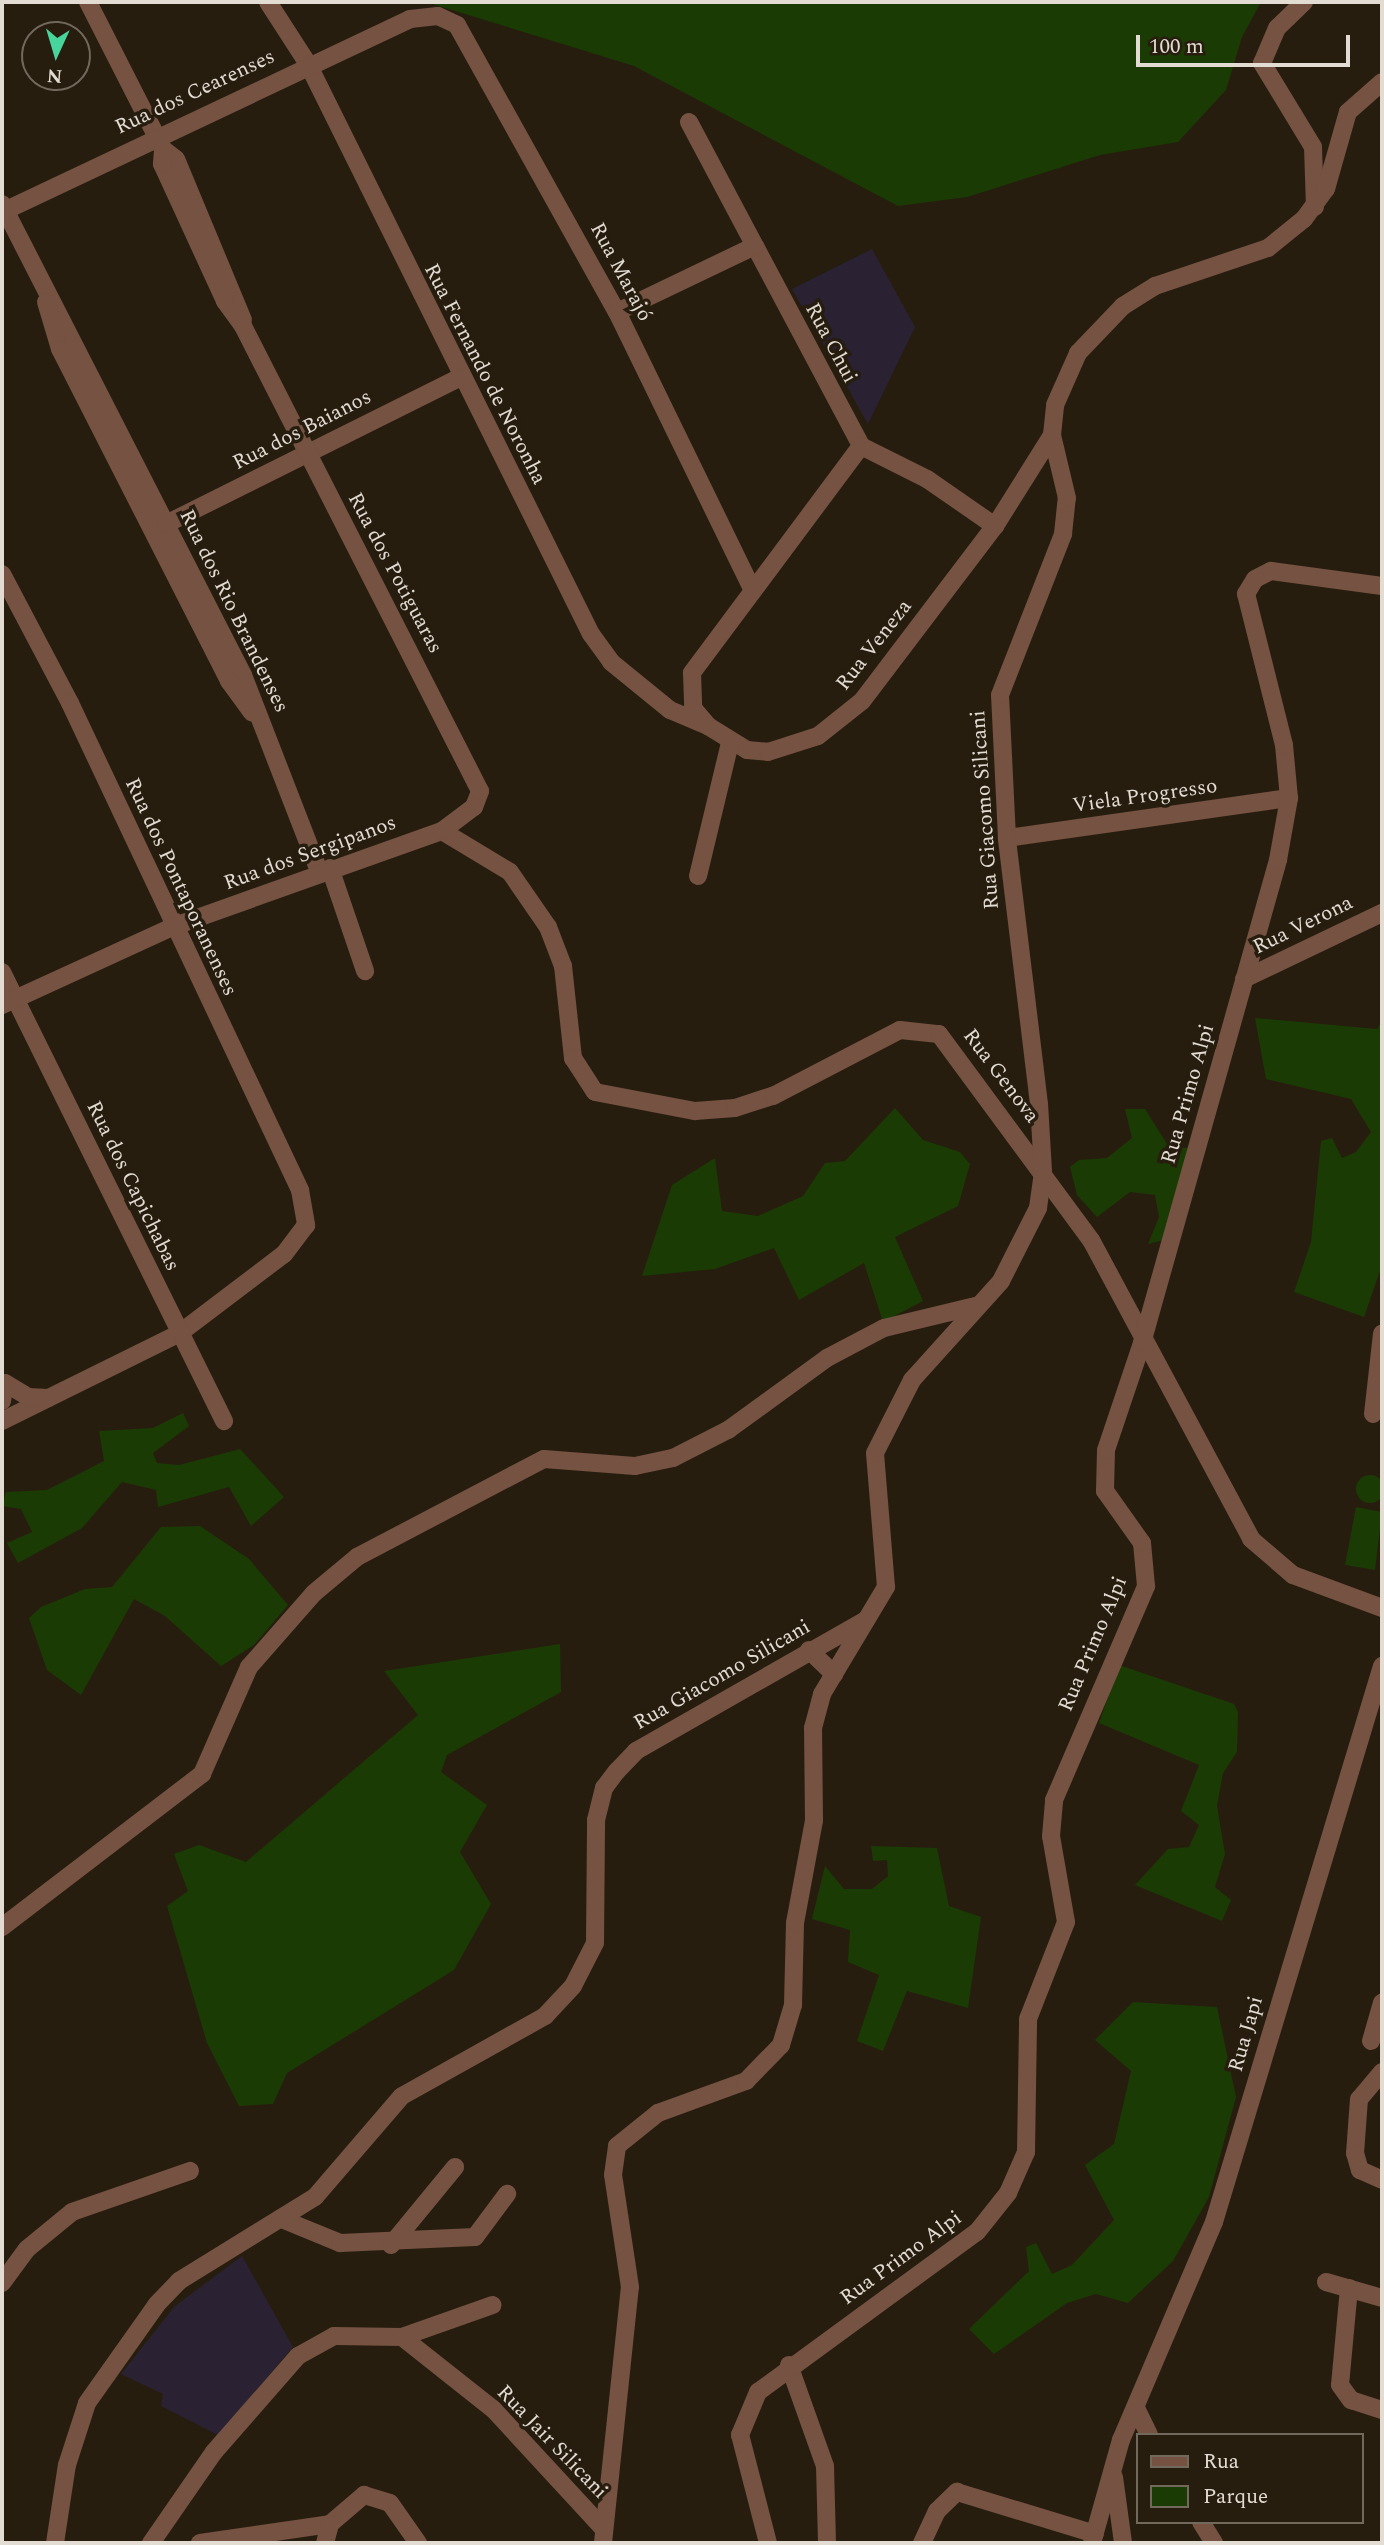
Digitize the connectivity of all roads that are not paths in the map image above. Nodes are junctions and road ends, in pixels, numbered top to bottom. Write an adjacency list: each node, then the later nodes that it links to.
1 (88, 2): 8 (street, Rua dos Potiguaras)
2 (268, 2): 5 (street, Rua Fernando de Noronha)
3 (1304, 2): 9 (street)
4 (410, 19): 5 (street, Rua dos Cearenses); 13 (street, Rua Marajó)
5 (308, 64): 8 (street, Rua dos Cearenses); 14 (street, Rua Fernando de Noronha)
6 (1382, 82): 9 (street, Rua Giacomo Silicani)
7 (689, 122): 11 (street, Rua Chui)
8 (159, 141): 10 (street, Rua dos Cearenses); 17 (street, Rua dos Potiguaras)
9 (1314, 207): 15 (street, Rua Giacomo Silicani)
10 (3, 208): 12 (street)
11 (755, 246): 13 (street); 16 (street, Rua Chui)
12 (43, 292): 18 (street, Rua dos Rio Brandenses); 24 (street, Rua dos Rio Brandenses)
13 (617, 312): 22 (street, Rua Marajó)
14 (459, 378): 17 (street, Rua dos Baianos); 23 (street, Rua Fernando de Noronha)
15 (1052, 435): 19 (street, Rua Veneza); 28 (street, Rua Giacomo Silicani)
16 (861, 446): 19 (street); 22 (street, Rua Veneza)
17 (306, 453): 18 (street, Rua dos Baianos); 27 (street, Rua dos Potiguaras)
18 (166, 524): 24 (street, Rua dos Rio Brandenses)
19 (995, 526): 25 (street, Rua Veneza)
20 (2, 574): 32 (street, Rua dos Pontaporanenses)
21 (1382, 586): 26 (street, Rua Primo Alpi)
22 (753, 591): 23 (street, Rua Veneza)
23 (708, 726): 25 (street, Rua Veneza)
24 (268, 733): 29 (street)
25 (730, 743): 30 (street)
26 (1289, 798): 28 (street, Viela Progresso); 35 (street, Rua Primo Alpi)
27 (442, 831): 29 (street, Rua dos Sergipanos); 37 (street, Rua Genova)
28 (1007, 838): 37 (street, Rua Giacomo Silicani)
29 (325, 870): 32 (street, Rua dos Sergipanos); 33 (street)
30 (698, 876)
31 (1382, 914): 35 (street, Rua Verona)
32 (172, 927): 36 (street, Rua dos Sergipanos); 39 (street, Rua dos Pontaporanenses)
33 (365, 971)
34 (2, 972): 36 (street, Rua dos Capichabas)
35 (1244, 979): 41 (street, Rua Primo Alpi)
36 (8, 1002): 39 (street, Rua dos Capichabas)
37 (1043, 1171): 38 (street, Rua Giacomo Silicani); 41 (street, Rua Genova)
38 (975, 1306): 48 (street, Rua Giacomo Silicani); 52 (street)
39 (180, 1333): 43 (street); 46 (street, Rua dos Capichabas)
40 (1382, 1334): 44 (street)
41 (1142, 1343): 47 (street, Rua Genova); 68 (street, Rua Primo Alpi)
42 (3, 1386): 43 (street)
43 (48, 1398): 45 (street)
44 (1373, 1414)
45 (2, 1421)
46 (224, 1421)
47 (1382, 1608)
48 (869, 1619): 49 (street, Rua Giacomo Silicani); 51 (street)
49 (809, 1650): 51 (street); 60 (street, Rua Giacomo Silicani)
50 (1382, 1667): 69 (street, Rua Japi)
51 (834, 1674): 75 (street)
52 (2, 1927)
53 (1382, 2003): 54 (street)
54 (1371, 2040)
55 (1382, 2072): 58 (street)
56 (455, 2167): 61 (street)
57 (190, 2171): 63 (street)
58 (1376, 2178)
59 (507, 2194): 61 (street)
60 (284, 2220): 61 (street); 77 (street, Rua Giacomo Silicani)
61 (391, 2245)
62 (1326, 2282): 64 (street)
63 (2, 2283)
64 (1349, 2288): 65 (street); 70 (street)
65 (1382, 2298)
66 (493, 2305): 67 (street)
67 (402, 2337): 75 (street, Rua Jair Silicani); 78 (street)
68 (789, 2364): 82 (street, Rua Primo Alpi); 83 (street)
69 (1136, 2408): 71 (street); 72 (street, Rua Japi)
70 (1382, 2410)
71 (1148, 2433)
72 (1114, 2471): 76 (street, Rua Japi); 85 (street)
73 (1202, 2524): 86 (street)
74 (330, 2525): 79 (street); 80 (street); 81 (street)
75 (602, 2535)
76 (1093, 2539): 84 (street)
77 (55, 2543)
78 (151, 2543)
79 (200, 2543)
80 (325, 2543)
81 (418, 2543)
82 (768, 2543)
83 (827, 2543)
84 (922, 2543)
85 (1123, 2543)
86 (1214, 2543)

